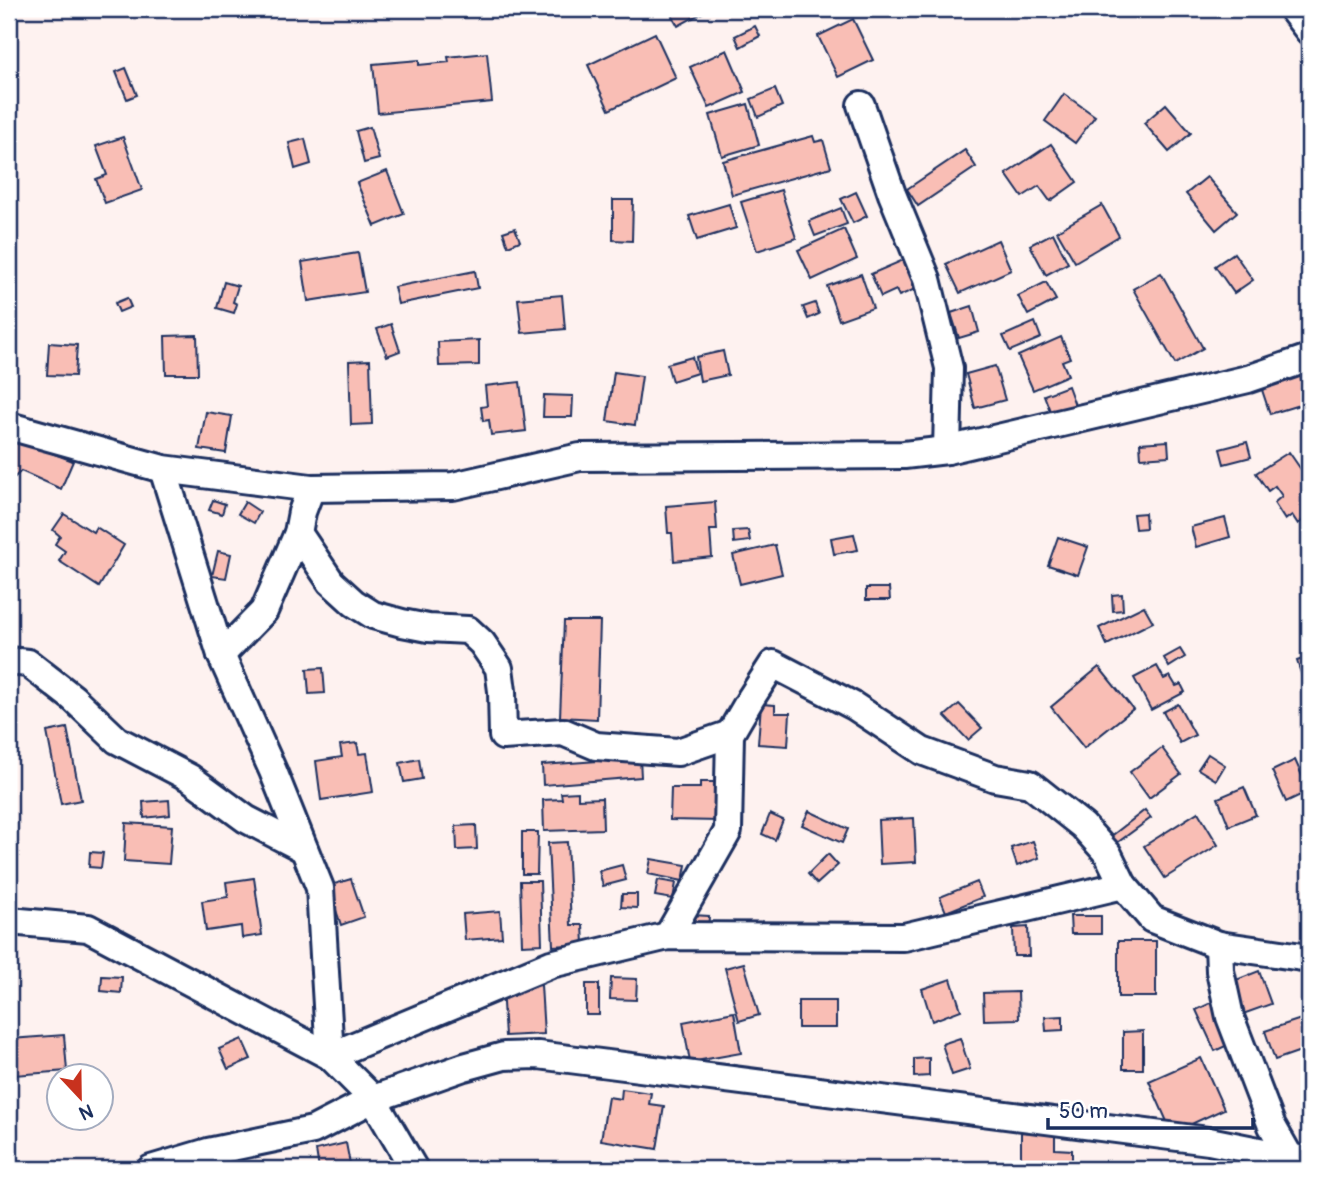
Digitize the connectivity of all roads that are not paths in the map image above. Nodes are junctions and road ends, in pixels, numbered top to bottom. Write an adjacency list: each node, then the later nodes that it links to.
1 (1292, 9): 2 (street)
2 (1309, 31)
3 (861, 105): 6 (street)
4 (1309, 358): 6 (street)
5 (9, 426): 7 (street)
6 (947, 450): 8 (street)
7 (163, 470): 8 (street); 10 (street)
8 (311, 488): 9 (street)
9 (298, 533): 10 (street); 12 (street)
10 (221, 655): 13 (street)
11 (9, 661): 13 (street)
12 (730, 734): 14 (street); 16 (street)
13 (304, 849): 19 (street)
14 (1123, 885): 16 (street); 17 (street)
15 (9, 920): 19 (street)
16 (668, 936): 19 (street)
17 (1219, 946): 18 (street); 21 (street)
18 (1309, 956)
19 (330, 1056): 20 (street)
20 (373, 1099): 21 (street); 22 (street); 23 (street)
21 (1299, 1159)
22 (151, 1169)
23 (414, 1169)

